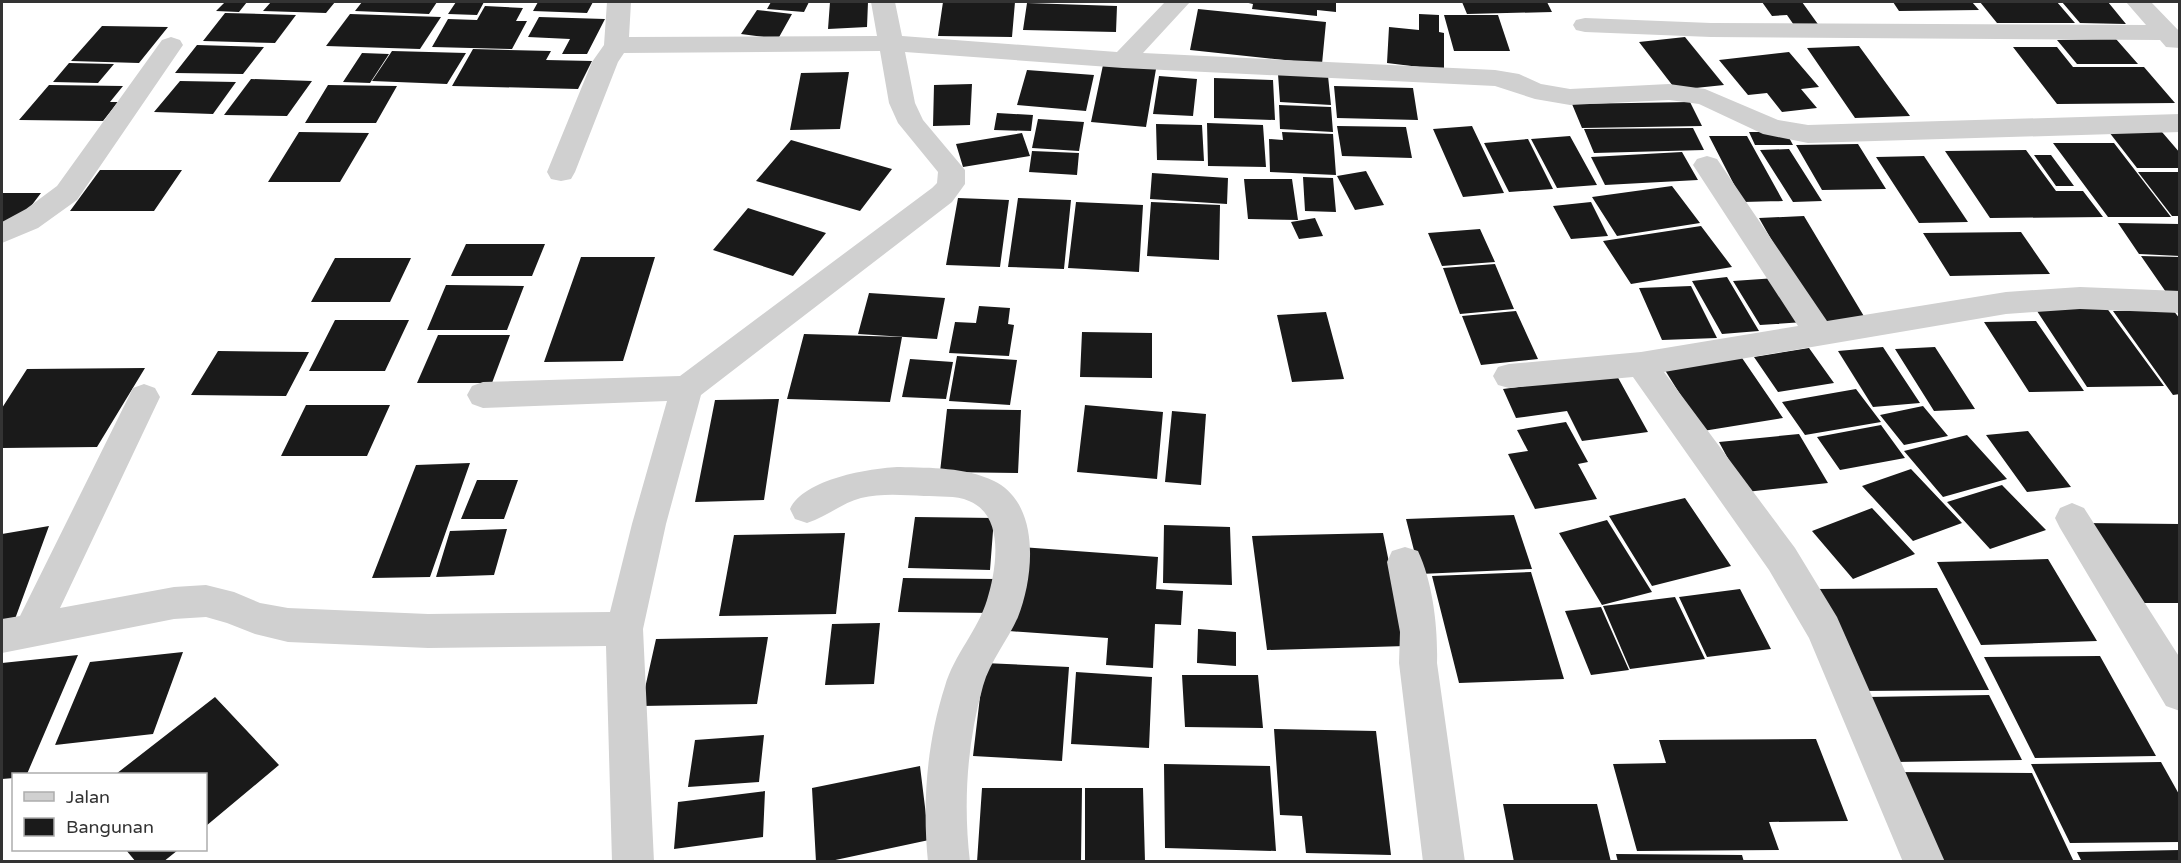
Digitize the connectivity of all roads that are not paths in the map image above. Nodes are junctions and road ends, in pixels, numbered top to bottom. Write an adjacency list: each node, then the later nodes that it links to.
1 (619, 2): 9 (street)
2 (883, 2): 7 (street)
3 (1178, 2): 10 (street)
4 (2138, 2): 6 (street)
5 (1585, 25): 6 (street)
6 (2173, 40)
7 (889, 43): 9 (street); 10 (street); 19 (street)
8 (171, 45): 14 (street)
9 (616, 45): 13 (street)
10 (1123, 60): 11 (street)
11 (2180, 123)
12 (1707, 165): 16 (street)
13 (561, 172)
14 (6, 237)
15 (2180, 302): 16 (street)
16 (1819, 334): 17 (street)
17 (1641, 364): 18 (street); 31 (street)
18 (1509, 376)
19 (687, 388): 20 (street); 25 (street)
20 (483, 395)
21 (144, 397): 26 (street)
22 (807, 508): 29 (street)
23 (2072, 518): 27 (street)
24 (1405, 562): 30 (street)
25 (624, 629): 26 (street); 28 (street)
26 (17, 632)
27 (2180, 693)
28 (633, 861)
29 (949, 861)
30 (1444, 861)
31 (1924, 861)

